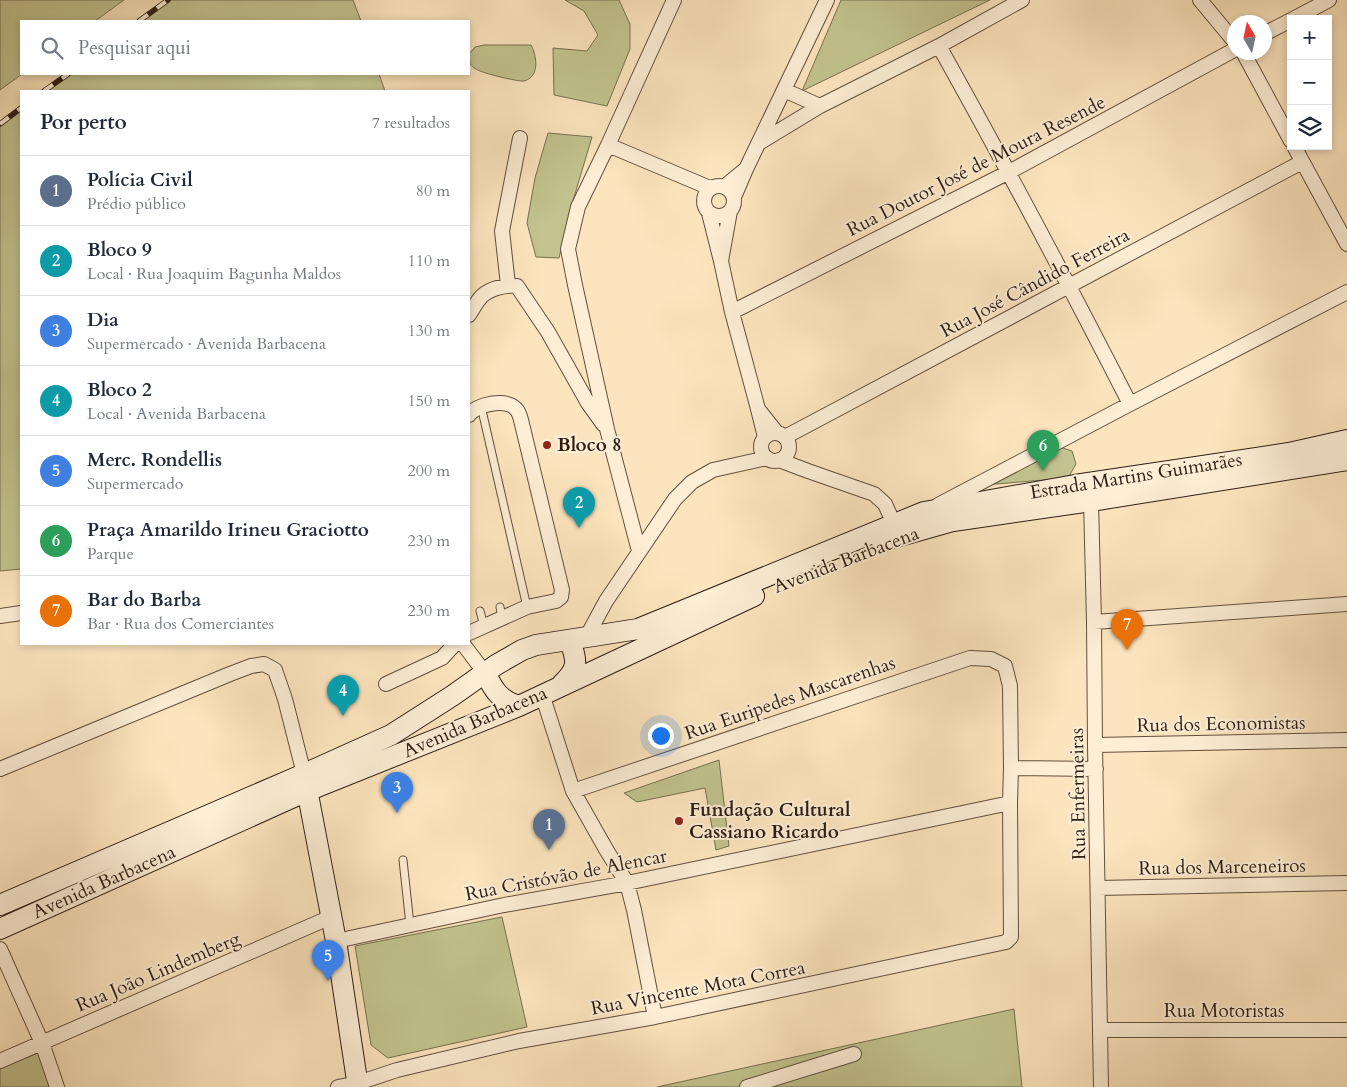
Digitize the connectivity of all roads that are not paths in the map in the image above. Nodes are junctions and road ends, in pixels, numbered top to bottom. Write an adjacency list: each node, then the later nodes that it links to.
1 (674, 0): 18 (street)
2 (826, 0): 13 (street)
3 (1022, 0): 10 (street)
4 (1200, 0): 9 (street)
5 (1329, 0): 6 (street)
6 (1300, 15)
7 (1287, 22): 8 (street)
8 (1272, 30)
9 (1227, 33)
10 (939, 46): 14 (street); 22 (street)
11 (1227, 54): 22 (street, Rua Doutor José de Moura Resende)
12 (1247, 60): 15 (street)
13 (784, 90): 14 (street); 17 (street)
14 (820, 106): 17 (street)
15 (1287, 134)
16 (520, 138): 29 (street)
17 (759, 143): 21 (street)
18 (608, 145): 23 (street); 37 (street)
19 (1296, 150): 20 (street)
20 (1302, 162): 27 (street); 30 (street, Rua José Cândido Ferreira)
21 (746, 169): 23 (street); 24 (street)
22 (1009, 172): 30 (street); 32 (street, Rua Doutor José de Moura Resende)
23 (717, 188): 24 (street); 26 (street)
24 (734, 197): 25 (street)
25 (730, 211): 26 (street); 28 (street)
26 (709, 213): 28 (street)
27 (1347, 244)
28 (721, 261): 32 (street)
29 (508, 285): 33 (street); 37 (street)
30 (1070, 285): 34 (street); 38 (street, Rua José Cândido Ferreira)
31 (1347, 292): 34 (street)
32 (732, 312): 38 (street)
33 (470, 313)
34 (1130, 404): 43 (street)
35 (481, 405): 36 (street); 48 (lane); 48 (street)
36 (470, 413)
37 (607, 429): 46 (street)
38 (776, 436): 40 (street); 40 (street)
39 (1347, 440): 43 (main road, Estrada Martins Guimarães)
40 (773, 459): 45 (street); 46 (street)
41 (1347, 460): 42 (main road, Estrada Martins Guimarães)
42 (1091, 501): 44 (main road, Estrada Martins Guimarães); 52 (street, Rua Enfermeiras)
43 (924, 512): 45 (main road, Avenida Barbacena)
44 (953, 521): 60 (main road, Avenida Barbacena)
45 (894, 524): 55 (main road, Avenida Barbacena)
46 (639, 551): 55 (street)
47 (1347, 604): 52 (street)
48 (527, 608): 53 (street)
49 (480, 612): 53 (lane)
50 (20, 613): 51 (street)
51 (0, 616)
52 (1094, 622): 63 (street, Rua Enfermeiras)
53 (484, 626): 54 (street)
54 (470, 633)
55 (578, 640): 58 (main road, Avenida Barbacena); 60 (main road)
56 (454, 645): 59 (street)
57 (464, 645): 58 (street)
58 (485, 673): 61 (main road); 67 (main road, Avenida Barbacena)
59 (386, 684)
60 (550, 690): 61 (main road, Avenida Barbacena); 68 (street)
61 (519, 706): 67 (main road, Avenida Barbacena)
62 (1347, 740): 63 (street, Rua dos Economistas)
63 (1095, 745): 66 (street, Rua Enfermeiras)
64 (0, 768): 67 (street)
65 (1011, 768): 66 (street); 68 (street, Rua Euripedes Mascarenhas); 69 (street)
66 (1096, 769): 73 (street, Rua Enfermeiras)
67 (306, 782): 74 (main road, Avenida Barbacena); 75 (main road); 77 (main road, Avenida Barbacena)
68 (574, 791): 71 (street)
69 (1010, 803): 71 (street, Rua Cristóvão de Alencar); 80 (street, Rua Vincente Mota Correa)
70 (403, 860): 76 (lane)
71 (627, 883): 76 (street, Rua Cristóvão de Alencar); 80 (street)
72 (1347, 883): 73 (street, Rua dos Marceneiros)
73 (1098, 888): 81 (street, Rua Enfermeiras)
74 (0, 906)
75 (331, 918): 78 (main road); 83 (street, Rua João Lindemberg)
76 (410, 925): 78 (street, Rua Cristóvão de Alencar)
77 (0, 929)
78 (336, 942): 86 (main road)
79 (0, 949): 83 (street)
80 (655, 1017): 86 (street, Rua Vincente Mota Correa)
81 (1101, 1030): 82 (street, Rua Motoristas); 90 (street, Rua Enfermeiras)
82 (1347, 1030)
83 (42, 1043): 85 (street, Rua João Lindemberg); 87 (street)
84 (854, 1054): 89 (street)
85 (0, 1061)
86 (358, 1085): 88 (street, Rua Vincente Mota Correa)
87 (57, 1087)
88 (338, 1087)
89 (747, 1087)
90 (1101, 1087)

